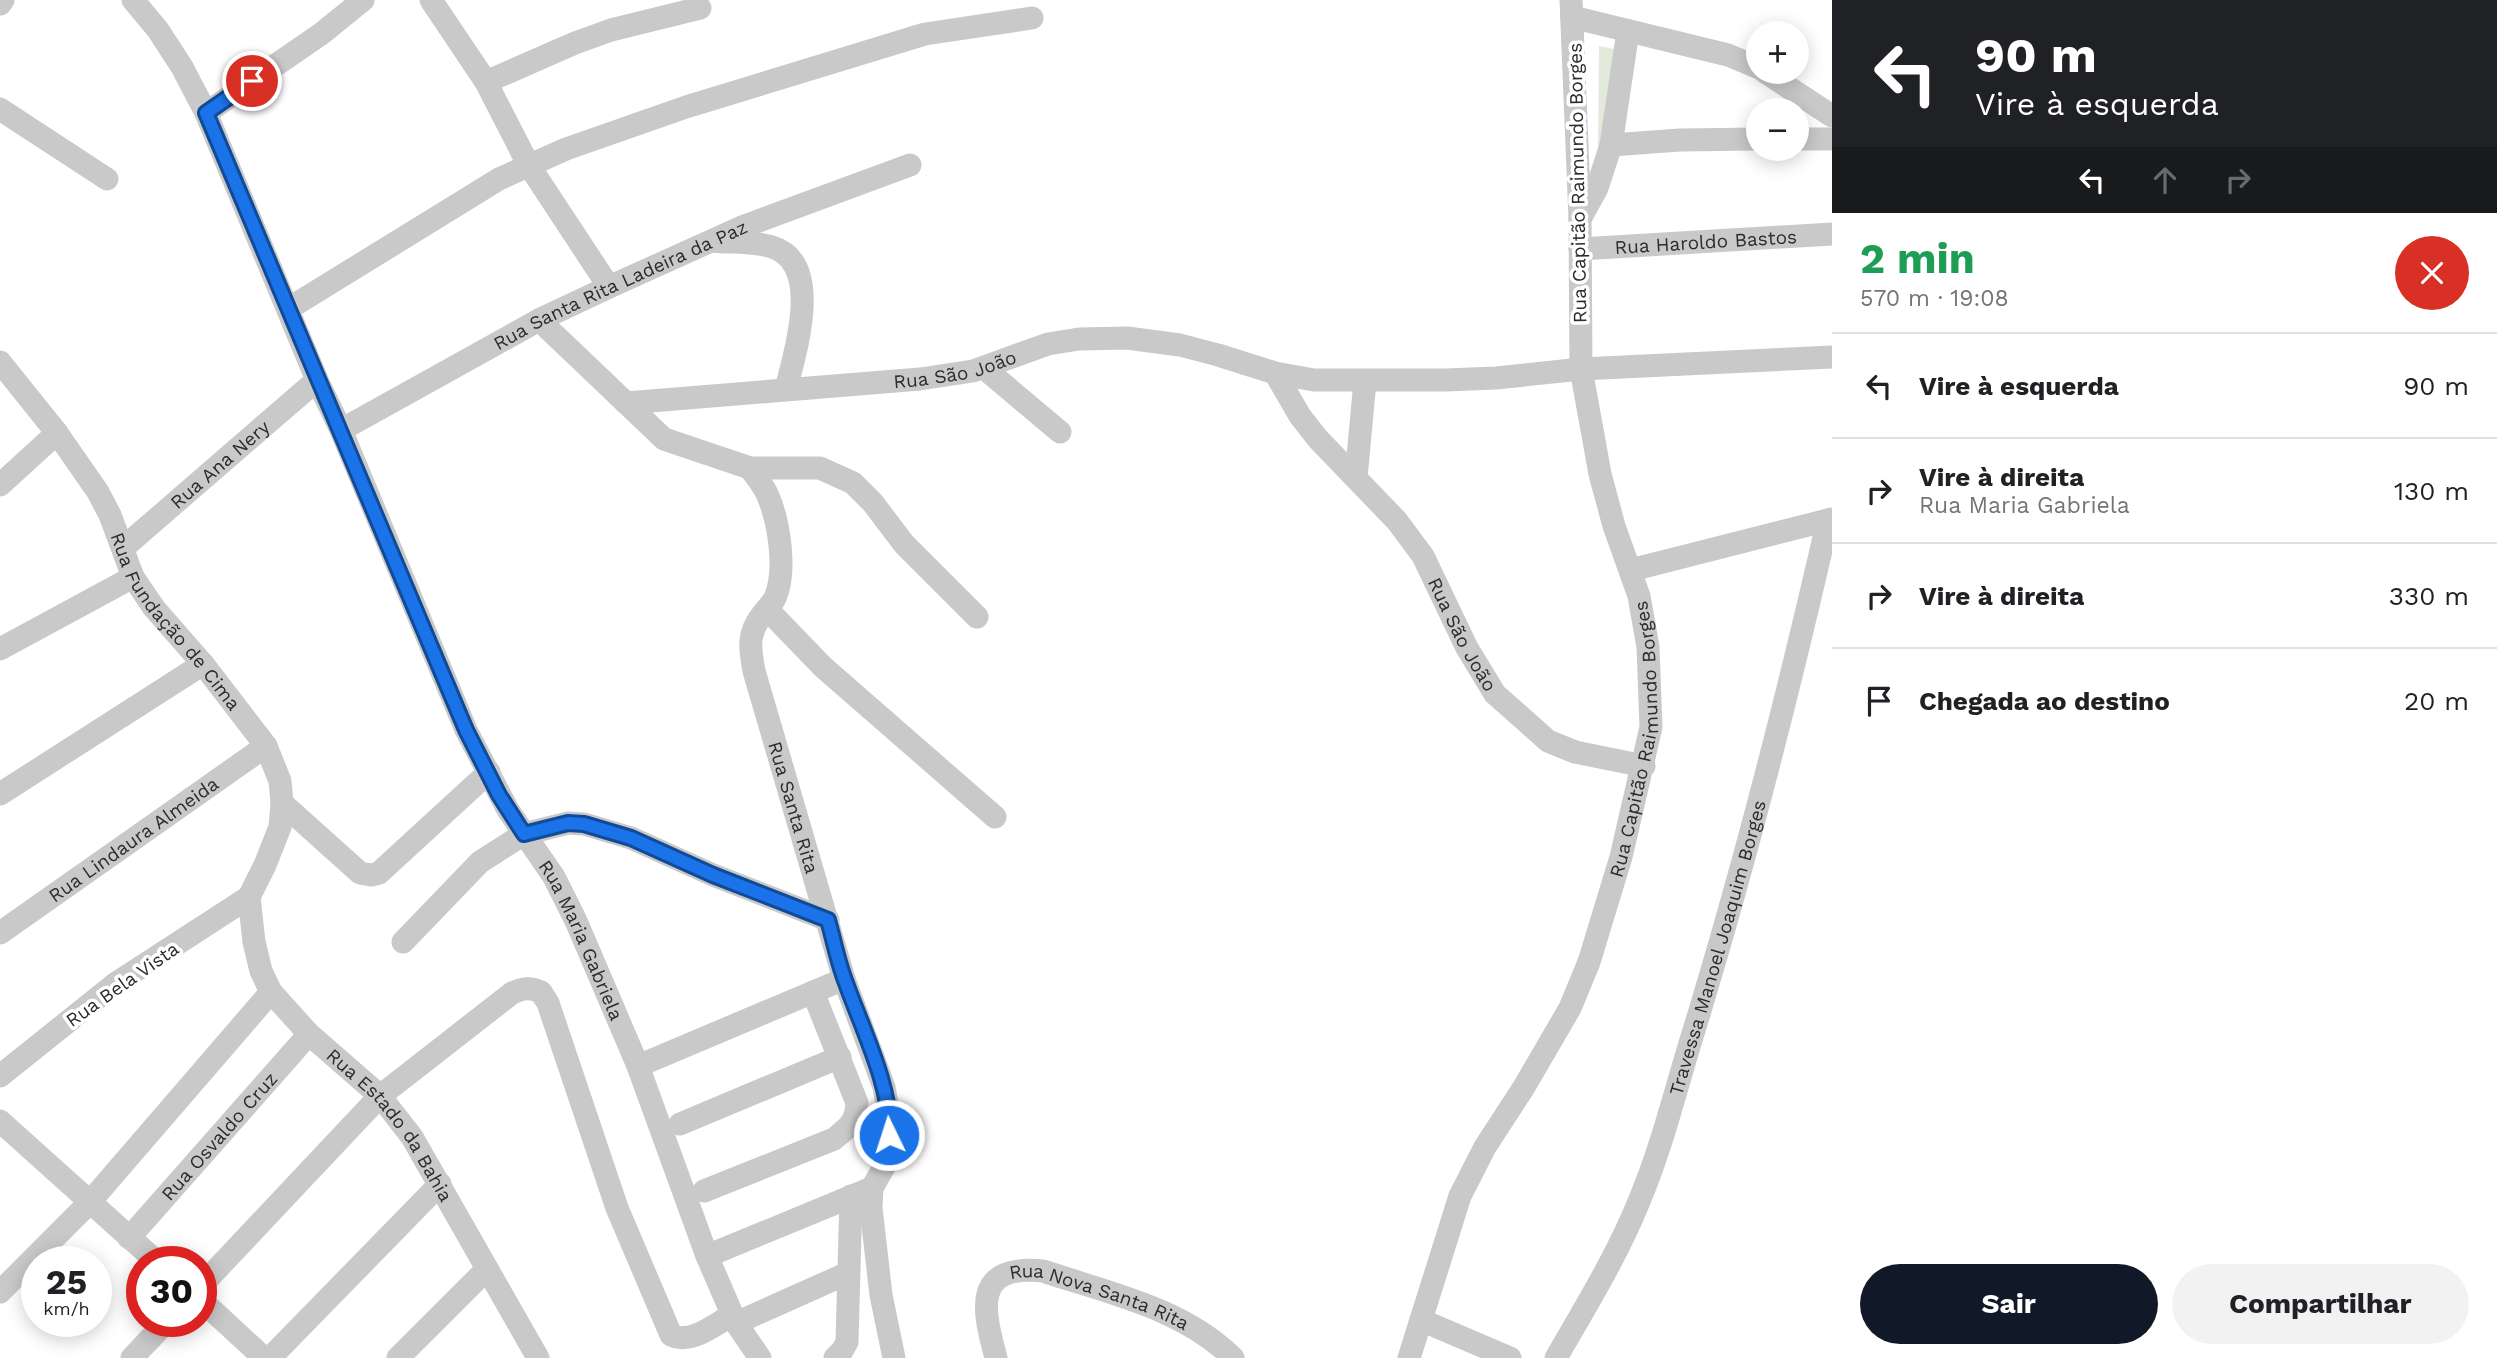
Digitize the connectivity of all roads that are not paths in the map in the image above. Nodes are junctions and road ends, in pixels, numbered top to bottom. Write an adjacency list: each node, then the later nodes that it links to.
1 (133, 0): 12 (street, Rua Maria Gabriela)
2 (363, 0): 12 (street)
3 (430, 0): 9 (street)
4 (699, 8): 9 (street)
5 (1571, 8): 7 (street); 21 (street, Rua Capitão Raimundo Borges)
6 (1032, 18): 18 (street)
7 (1628, 31): 8 (street); 17 (street)
8 (1746, 63)
9 (486, 82): 18 (street)
10 (1784, 84): 13 (street)
11 (0, 109): 20 (street)
12 (206, 113): 26 (street, Rua Maria Gabriela)
13 (1832, 116)
14 (1746, 139): 17 (street)
15 (1809, 139): 16 (street)
16 (1832, 139)
17 (1611, 145): 21 (street)
18 (528, 164): 25 (street); 26 (street)
19 (910, 165): 23 (street, Rua Santa Rita Ladeira da Paz)
20 (107, 179)
21 (1580, 219): 24 (street, Rua Capitão Raimundo Borges)
22 (1832, 234): 24 (street, Rua Haroldo Bastos)
23 (709, 241): 25 (street, Rua Santa Rita Ladeira da Paz); 35 (street)
24 (1580, 249): 31 (street, Rua Capitão Raimundo Borges)
25 (609, 287): 27 (street, Rua Santa Rita Ladeira da Paz)
26 (288, 309): 33 (street, Rua Maria Gabriela)
27 (539, 320): 36 (street); 37 (street, Rua Santa Rita Ladeira da Paz)
28 (1832, 357): 31 (street, Rua São João)
29 (0, 362): 39 (street, Rua Fundação de Cima)
30 (984, 368): 32 (street, Rua São João); 35 (street, Rua São João); 38 (street)
31 (1581, 369): 34 (street, Rua São João); 45 (street, Rua Capitão Raimundo Borges)
32 (1275, 373): 34 (street, Rua São João); 41 (street, Rua São João)
33 (317, 380): 37 (street, Rua Maria Gabriela); 44 (street, Rua Ana Nery)
34 (1365, 381): 41 (street)
35 (786, 389): 36 (street, Rua São João)
36 (626, 403): 40 (street)
37 (341, 430): 53 (street, Rua Maria Gabriela)
38 (1060, 432)
39 (57, 433): 42 (street); 44 (street, Rua Fundação de Cima)
40 (750, 468): 47 (street, Rua Santa Rita); 48 (street)
41 (1356, 478): 52 (street, Rua São João)
42 (0, 485)
43 (1830, 519): 45 (street); 99 (street, Travessa Manoel Joaquim Borges)
44 (123, 548): 46 (street, Rua Fundação de Cima)
45 (1631, 570): 52 (street, Rua Capitão Raimundo Borges)
46 (133, 578): 49 (street); 50 (street, Rua Fundação de Cima)
47 (766, 609): 56 (street); 59 (street, Rua Santa Rita)
48 (977, 617)
49 (0, 649)
50 (203, 664): 51 (street, Rua Fundação de Cima); 54 (street)
51 (266, 746): 55 (street, Rua Fundação de Cima); 60 (street, Rua Lindaura Almeida)
52 (1644, 766): 85 (street, Rua Capitão Raimundo Borges)
53 (489, 772): 55 (street); 57 (street, Rua Maria Gabriela)
54 (0, 794)
55 (282, 803): 58 (street, Rua Fundação de Cima)
56 (995, 817)
57 (524, 834): 59 (street); 61 (street); 67 (street, Rua Maria Gabriela)
58 (249, 897): 63 (street, Rua Estado da Bahia); 68 (street, Rua Bela Vista)
59 (828, 920): 62 (street, Rua Santa Rita)
60 (0, 933)
61 (403, 942)
62 (844, 979): 64 (street); 74 (street, Rua Santa Rita)
63 (271, 992): 65 (street, Rua Estado da Bahia); 75 (street)
64 (813, 992): 66 (street); 67 (street)
65 (309, 1034): 69 (street, Rua Estado da Bahia); 76 (street, Rua Osvaldo Cruz)
66 (840, 1057): 71 (street); 73 (street)
67 (638, 1066): 78 (street, Rua Maria Gabriela)
68 (0, 1076)
69 (380, 1096): 72 (street, Rua Estado da Bahia); 79 (street); 84 (street)
70 (0, 1121): 75 (street)
71 (680, 1124)
72 (440, 1184): 80 (street, Rua Estado da Bahia); 90 (street)
73 (704, 1192)
74 (862, 1192): 78 (street); 81 (street); 94 (street, Rua Santa Rita)
75 (89, 1203): 76 (street); 82 (street)
76 (129, 1238): 77 (street)
77 (138, 1246)
78 (707, 1256): 84 (street, Rua Maria Gabriela)
79 (217, 1269)
80 (487, 1269): 87 (street, Rua Estado da Bahia); 91 (street)
81 (848, 1273): 84 (street); 93 (street)
82 (0, 1292)
83 (217, 1315): 89 (street)
84 (734, 1319): 92 (street, Rua Maria Gabriela)
85 (1421, 1320): 97 (street, Rua Capitão Raimundo Borges); 98 (street)
86 (152, 1337): 88 (street)
87 (527, 1353)
88 (132, 1358)
89 (264, 1358)
90 (270, 1358)
91 (398, 1358)
92 (760, 1358)
93 (835, 1358)
94 (894, 1358)
95 (996, 1358): 96 (street, Rua Nova Santa Rita)
96 (1233, 1358)
97 (1409, 1358)
98 (1510, 1358)
99 (1556, 1358)

